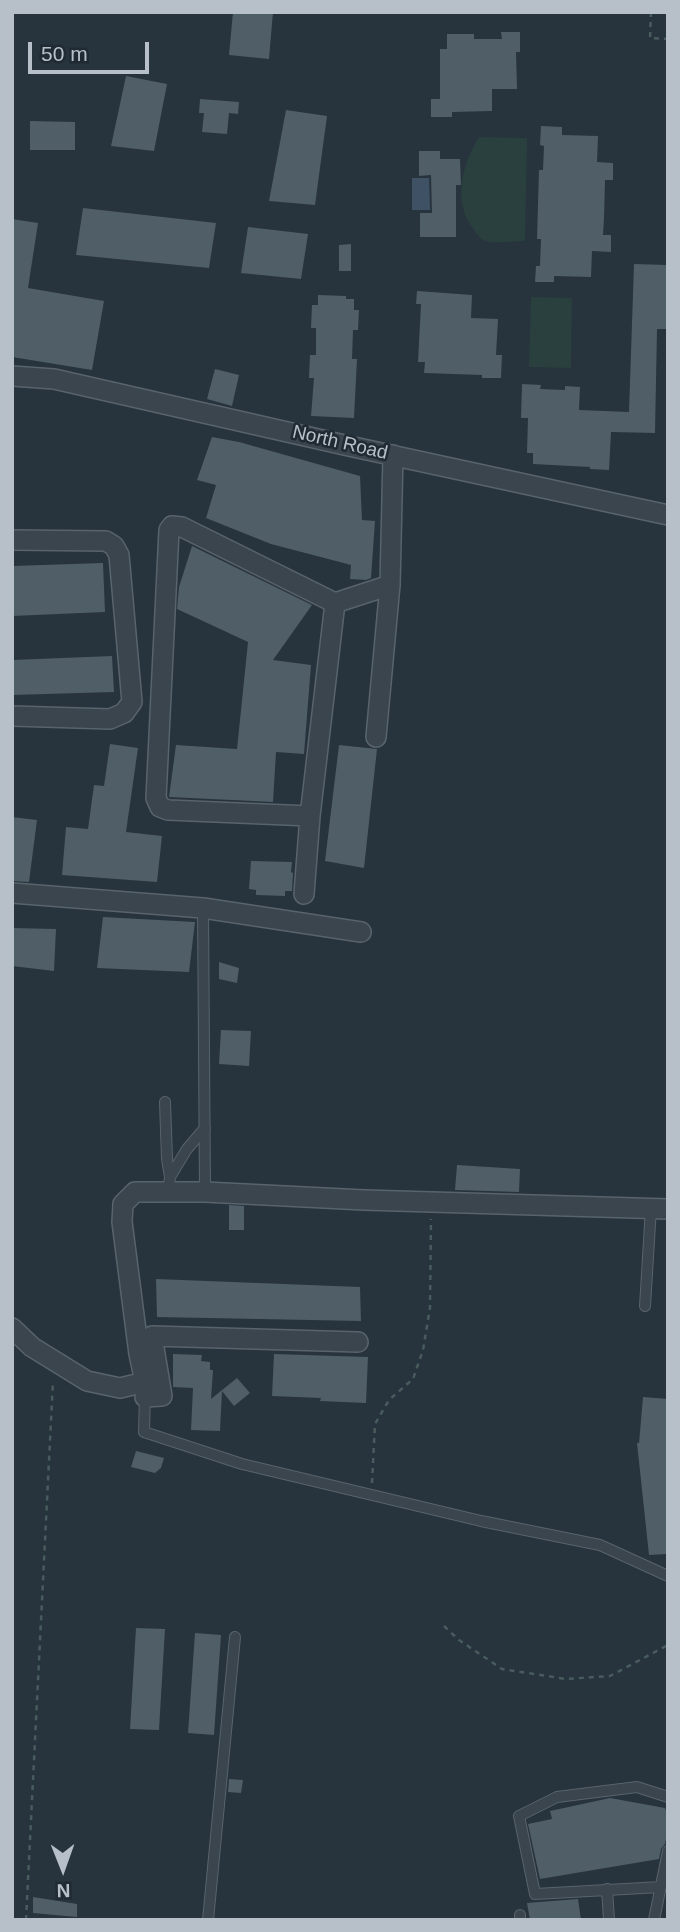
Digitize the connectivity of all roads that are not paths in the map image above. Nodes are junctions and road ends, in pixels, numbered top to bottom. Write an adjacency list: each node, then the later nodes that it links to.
1 (12, 376): 2 (street, North Road)
2 (393, 455): 3 (street, North Road); 5 (street)
3 (668, 515)
4 (12, 540): 7 (street)
5 (390, 585): 6 (street); 8 (street)
6 (335, 603): 9 (street); 9 (street)
7 (12, 716)
8 (376, 737)
9 (310, 816): 11 (street)
10 (12, 893): 12 (street)
11 (304, 894)
12 (202, 908): 13 (street); 15 (lane)
13 (361, 932)
14 (165, 1102): 16 (lane)
15 (205, 1128): 16 (lane); 17 (lane)
16 (169, 1184): 17 (street); 22 (street)
17 (205, 1192): 18 (street)
18 (659, 1208): 19 (lane)
19 (645, 1306)
20 (12, 1328): 22 (street)
21 (358, 1342): 22 (street)
22 (145, 1390): 23 (lane)
23 (668, 1576)
24 (234, 1637): 29 (lane)
25 (668, 1797): 28 (lane)
26 (668, 1851): 27 (lane)
27 (661, 1886): 28 (lane); 31 (lane)
28 (607, 1889): 30 (lane)
29 (208, 1920)
30 (609, 1920)
31 (654, 1920)

